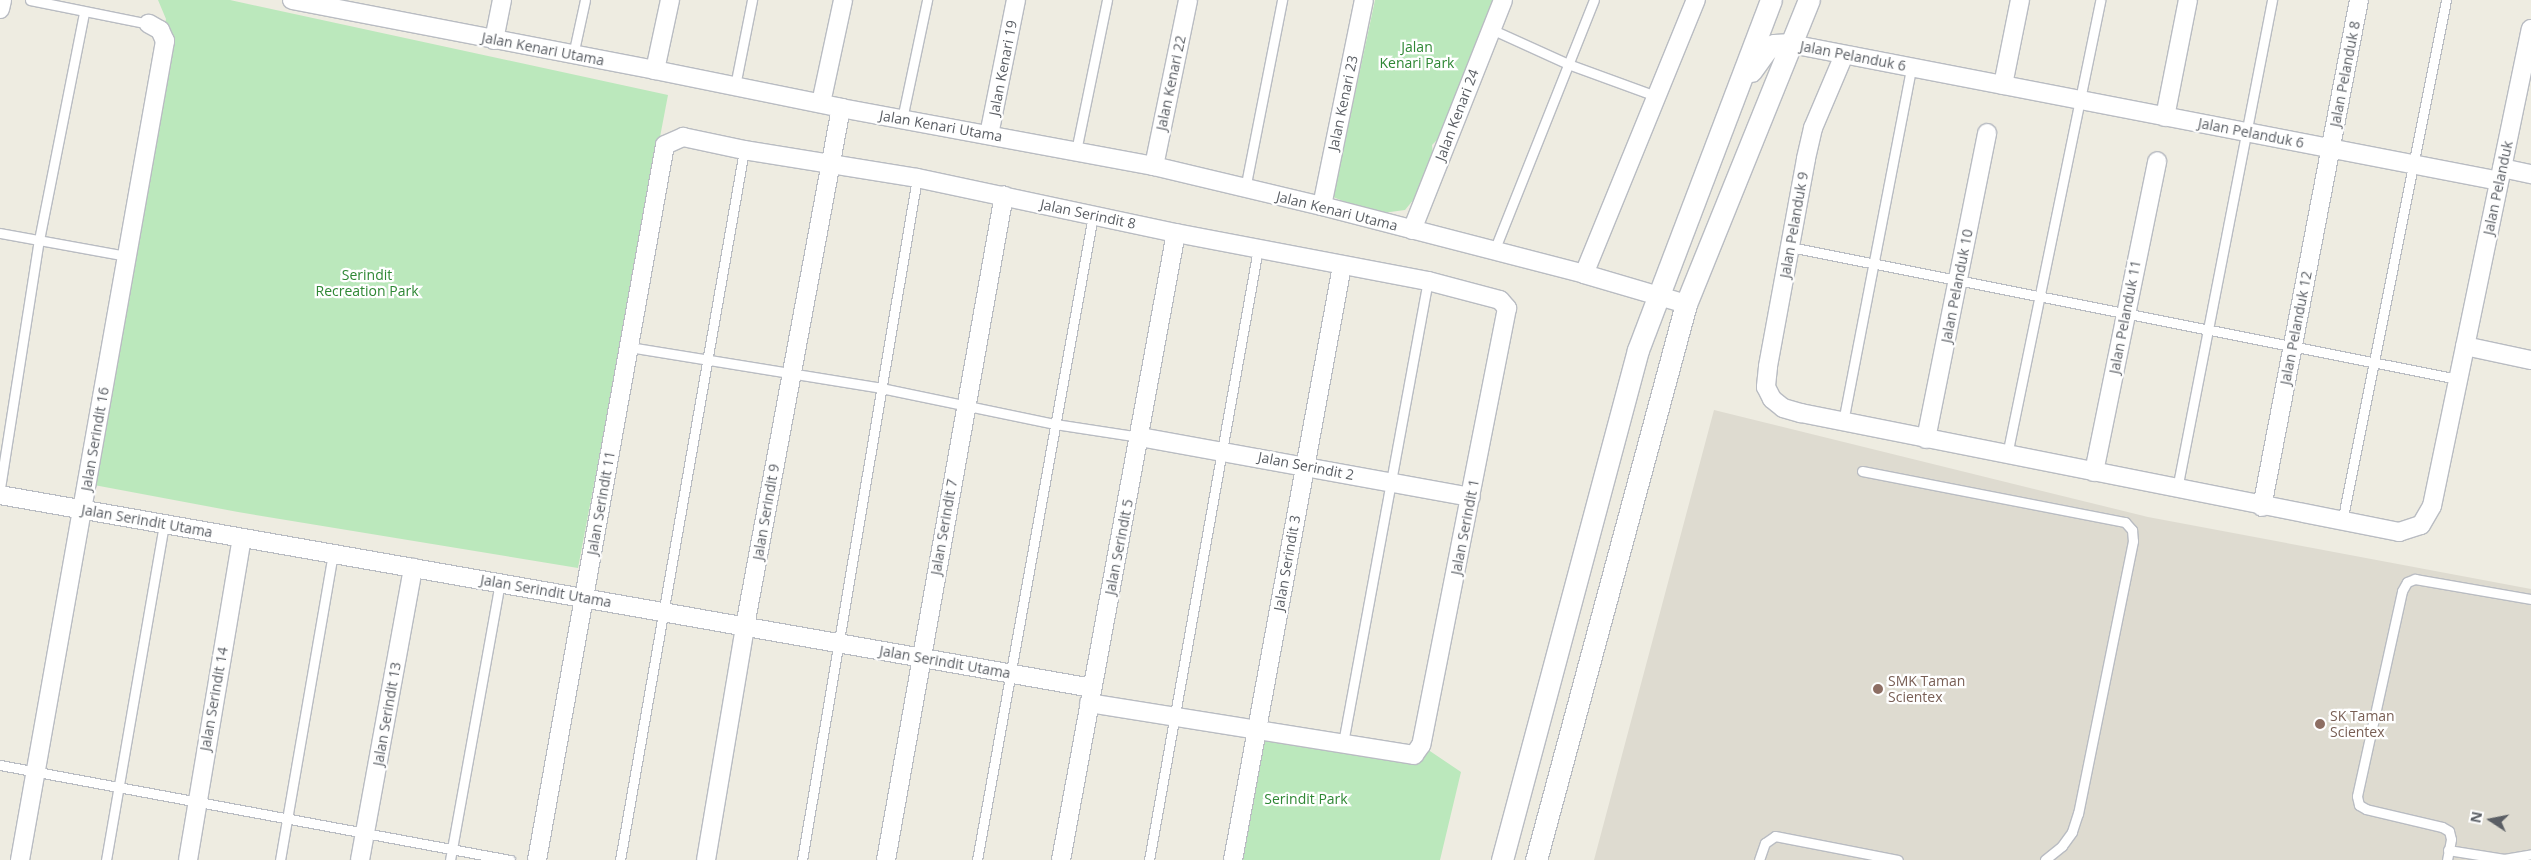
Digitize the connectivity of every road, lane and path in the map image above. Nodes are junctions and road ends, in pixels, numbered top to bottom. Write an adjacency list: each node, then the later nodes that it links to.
1 (2, 0): 26 (street)
2 (30, 0): 27 (lane)
3 (502, 0): 31 (street)
4 (585, 0): 33 (lane)
5 (670, 0): 37 (street)
6 (752, 0): 39 (lane)
7 (844, 0): 43 (street)
8 (927, 0): 46 (lane)
9 (1016, 0): 49 (street, Jalan Kenari 19)
10 (1107, 0): 53 (lane)
11 (1188, 0): 57 (street, Jalan Kenari 22)
12 (1282, 0): 61 (lane)
13 (1364, 0): 63 (street, Jalan Kenari 23)
14 (1503, 0): 29 (street, Jalan Kenari 24)
15 (1594, 0): 35 (lane)
16 (1696, 0): 41 (street)
17 (1771, 0): 40 (street)
18 (1809, 0): 32 (street)
19 (2020, 0): 38 (street)
20 (2100, 0): 42 (lane)
21 (2188, 0): 45 (street)
22 (2272, 0): 48 (lane)
23 (2359, 0): 51 (street, Jalan Pelanduk 8)
24 (2446, 0): 56 (lane)
25 (303, 1): 31 (street, Jalan Kenari Utama)
26 (0, 9)
27 (84, 12): 28 (lane); 68 (lane)
28 (150, 24): 72 (street, Jalan Serindit 16)
29 (1491, 29): 35 (lane); 65 (street, Jalan Kenari 24)
30 (2531, 29): 59 (street, Jalan Pelanduk)
31 (494, 40): 33 (street, Jalan Kenari Utama)
32 (1791, 44): 34 (street, Jalan Pelanduk 6); 40 (street); 80 (street)
33 (573, 55): 37 (street, Jalan Kenari Utama)
34 (1844, 55): 36 (street, Jalan Pelanduk 6); 69 (street, Jalan Pelanduk 9)
35 (1568, 64): 41 (lane); 71 (lane)
36 (1911, 68): 38 (street, Jalan Pelanduk 6); 73 (lane)
37 (655, 70): 39 (street, Jalan Kenari Utama)
38 (2003, 85): 42 (street, Jalan Pelanduk 6)
39 (735, 86): 43 (street, Jalan Kenari Utama)
40 (1737, 88): 78 (street)
41 (1656, 96): 75 (street)
42 (2080, 100): 45 (street, Jalan Pelanduk 6); 79 (lane)
43 (821, 103): 44 (street, Jalan Kenari Utama)
44 (841, 108): 46 (street, Jalan Kenari Utama); 55 (street, Jalan Serindit 9)
45 (2165, 117): 48 (street, Jalan Pelanduk 6)
46 (902, 119): 49 (street, Jalan Kenari Utama)
47 (1987, 133): 76 (street, Jalan Pelanduk 10)
48 (2246, 133): 51 (street, Jalan Pelanduk 6); 83 (lane)
49 (989, 135): 53 (street, Jalan Kenari Utama)
50 (665, 145): 52 (street, Jalan Serindit 8); 86 (street, Jalan Serindit 11)
51 (2330, 149): 56 (street, Jalan Pelanduk 6); 84 (street, Jalan Pelanduk 12)
52 (744, 150): 55 (street, Jalan Serindit 8); 87 (lane)
53 (1076, 151): 57 (street, Jalan Kenari Utama)
54 (2157, 162): 82 (street, Jalan Pelanduk 11)
55 (830, 164): 60 (street, Jalan Serindit 8); 90 (street, Jalan Serindit 9)
56 (2414, 165): 59 (street, Jalan Pelanduk 6); 89 (lane)
57 (1154, 166): 61 (street, Jalan Kenari Utama)
58 (2531, 174): 59 (street, Jalan Pelanduk 6)
59 (2501, 175): 85 (street, Jalan Pelanduk)
60 (917, 178): 62 (street, Jalan Serindit 8); 92 (lane)
61 (1245, 189): 63 (street, Jalan Kenari Utama)
62 (1004, 195): 64 (street, Jalan Serindit 8); 93 (street, Jalan Serindit 7)
63 (1322, 206): 65 (street, Jalan Kenari Utama)
64 (1093, 215): 67 (street, Jalan Serindit 8); 95 (lane)
65 (1412, 230): 71 (street, Jalan Kenari Utama)
66 (0, 233): 68 (lane)
67 (1176, 233): 70 (street, Jalan Serindit 8); 96 (street, Jalan Serindit 5)
68 (39, 240): 72 (lane); 104 (lane)
69 (1790, 247): 73 (lane); 94 (street, Jalan Pelanduk 9)
70 (1258, 249): 74 (street, Jalan Serindit 8); 98 (lane)
71 (1494, 251): 75 (street, Jalan Kenari Utama)
72 (127, 256): 109 (street, Jalan Serindit 16)
73 (1873, 263): 76 (lane); 94 (lane)
74 (1342, 266): 77 (street, Jalan Serindit 8); 100 (street, Jalan Serindit 3)
75 (1584, 274): 78 (street, Jalan Kenari Utama)
76 (1958, 280): 79 (lane); 97 (street, Jalan Pelanduk 10)
77 (1428, 281): 81 (street, Jalan Serindit 8); 103 (lane)
78 (1658, 296): 80 (street, Jalan Kenari Utama); 153 (street)
79 (2039, 296): 82 (lane); 99 (lane)
80 (1686, 304): 154 (street)
81 (1507, 308): 107 (street, Jalan Serindit 1)
82 (2126, 313): 83 (lane); 102 (street, Jalan Pelanduk 11)
83 (2208, 330): 84 (lane); 105 (lane)
84 (2292, 346): 89 (lane); 108 (street, Jalan Pelanduk 12)
85 (2465, 346): 88 (street); 91 (street, Jalan Pelanduk)
86 (629, 347): 87 (lane); 116 (street, Jalan Serindit 11)
87 (707, 360): 90 (lane); 118 (lane)
88 (2531, 360)
89 (2374, 363): 91 (lane); 110 (lane)
90 (791, 374): 92 (lane); 119 (street, Jalan Serindit 9)
91 (2458, 379): 110 (street, Jalan Pelanduk)
92 (882, 388): 93 (lane); 120 (lane)
93 (966, 405): 95 (lane); 121 (street, Jalan Serindit 7)
94 (1843, 422): 97 (street)
95 (1055, 424): 96 (lane); 122 (lane)
96 (1140, 437): 98 (street, Jalan Serindit 2); 123 (street, Jalan Serindit 5)
97 (1926, 438): 99 (street)
98 (1222, 450): 100 (street, Jalan Serindit 2); 124 (lane)
99 (2007, 454): 102 (street)
100 (1305, 466): 103 (street, Jalan Serindit 2); 125 (street, Jalan Serindit 3)
101 (1862, 471): 157 (lane)
102 (2094, 472): 105 (street)
103 (1392, 483): 107 (street, Jalan Serindit 2); 126 (lane)
104 (0, 488)
105 (2176, 489): 108 (street)
106 (0, 495): 109 (street, Jalan Serindit Utama)
107 (1471, 497): 127 (street, Jalan Serindit 1)
108 (2262, 507): 110 (street)
109 (82, 509): 111 (street, Jalan Serindit Utama); 129 (street, Jalan Serindit 16)
110 (2342, 522)
111 (164, 524): 112 (street, Jalan Serindit Utama); 130 (lane)
112 (242, 538): 113 (street, Jalan Serindit Utama); 131 (street, Jalan Serindit 14)
113 (333, 554): 114 (street, Jalan Serindit Utama); 132 (lane)
114 (413, 568): 115 (street, Jalan Serindit Utama); 133 (street, Jalan Serindit 13)
115 (500, 583): 116 (street, Jalan Serindit Utama); 134 (lane)
116 (584, 598): 118 (street, Jalan Serindit Utama); 144 (street, Jalan Serindit 11)
117 (2531, 599): 135 (lane)
118 (665, 612): 119 (street, Jalan Serindit Utama); 145 (lane)
119 (746, 626): 120 (street, Jalan Serindit Utama); 146 (street, Jalan Serindit 9)
120 (839, 643): 121 (street, Jalan Serindit Utama); 147 (lane)
121 (921, 658): 122 (street, Jalan Serindit Utama); 148 (street, Jalan Serindit 7)
122 (1010, 673): 123 (street, Jalan Serindit Utama); 149 (lane)
123 (1091, 695): 124 (street, Jalan Serindit Utama); 150 (street, Jalan Serindit 5)
124 (1174, 718): 125 (street, Jalan Serindit Utama); 151 (lane)
125 (1257, 728): 126 (street, Jalan Serindit Utama); 152 (street, Jalan Serindit 3)
126 (1343, 743): 127 (street, Jalan Serindit Utama)
127 (1421, 745)
128 (0, 765): 129 (lane)
129 (36, 771): 130 (lane); 137 (street, Jalan Serindit 16)
130 (120, 787): 131 (lane); 138 (lane)
131 (196, 801): 132 (lane); 139 (street, Jalan Serindit 14)
132 (288, 818): 133 (lane); 140 (lane)
133 (365, 833): 134 (lane); 141 (street, Jalan Serindit 13)
134 (452, 849): 142 (lane); 143 (lane)
135 (2448, 850): 136 (lane); 158 (lane)
136 (2531, 854)
137 (20, 860)
138 (106, 860)
139 (188, 860)
140 (280, 860)
141 (360, 860)
142 (450, 860)
143 (510, 860)
144 (537, 860)
145 (620, 860)
146 (706, 860)
147 (802, 860)
148 (886, 860)
149 (976, 860)
150 (1061, 860)
151 (1149, 860)
152 (1233, 860)
153 (1502, 860)
154 (1536, 860)
155 (1759, 860): 156 (lane)
156 (1898, 860)
157 (2045, 860)
158 (2447, 860)

